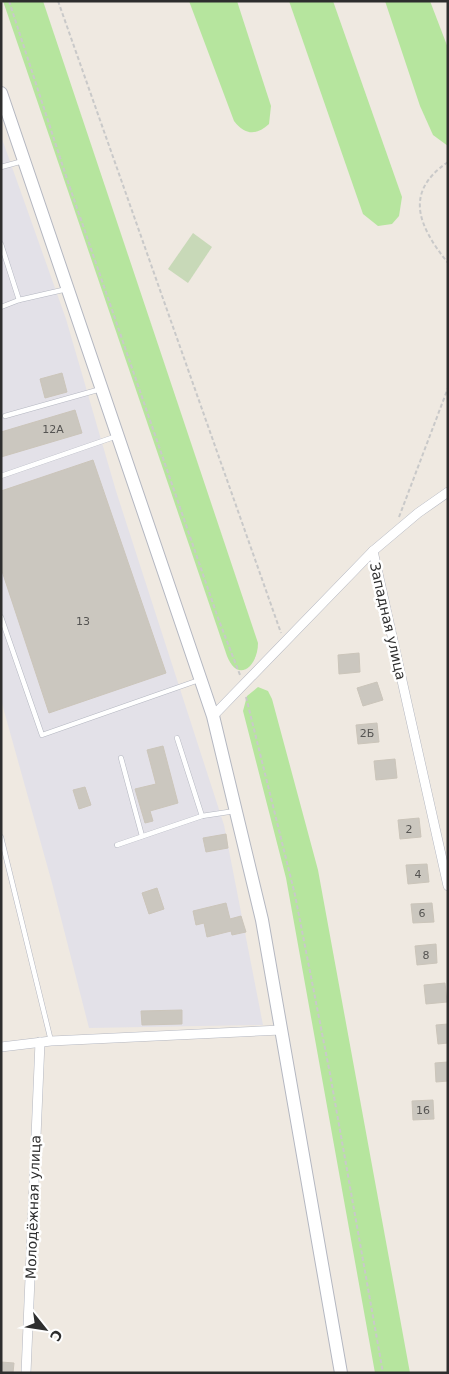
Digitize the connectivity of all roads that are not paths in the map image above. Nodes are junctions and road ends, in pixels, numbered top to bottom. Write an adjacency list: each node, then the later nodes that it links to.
1 (1, 93): 2 (street)
2 (24, 161): 3 (lane); 5 (street)
3 (1, 167)
4 (1, 244): 6 (lane)
5 (68, 289): 6 (lane); 8 (street)
6 (19, 300): 7 (lane)
7 (1, 307)
8 (103, 389): 9 (lane); 10 (street)
9 (5, 416)
10 (119, 435): 11 (lane); 15 (street)
11 (1, 476)
12 (448, 492): 13 (street)
13 (373, 551): 16 (street, Западная улица); 24 (street, Западная улица)
14 (1, 617): 15 (lane)
15 (201, 680): 16 (street)
16 (213, 716): 19 (street)
17 (177, 738): 20 (lane)
18 (121, 758): 21 (lane)
19 (237, 811): 20 (lane); 25 (street)
20 (202, 816): 21 (lane)
21 (142, 836): 23 (lane)
22 (1, 837): 26 (lane)
23 (117, 845)
24 (448, 886)
25 (281, 1030): 26 (street); 30 (street)
26 (51, 1041): 27 (street)
27 (40, 1042): 28 (street); 29 (street, Молодёжная улица)
28 (1, 1048)
29 (26, 1373)
30 (341, 1373)

